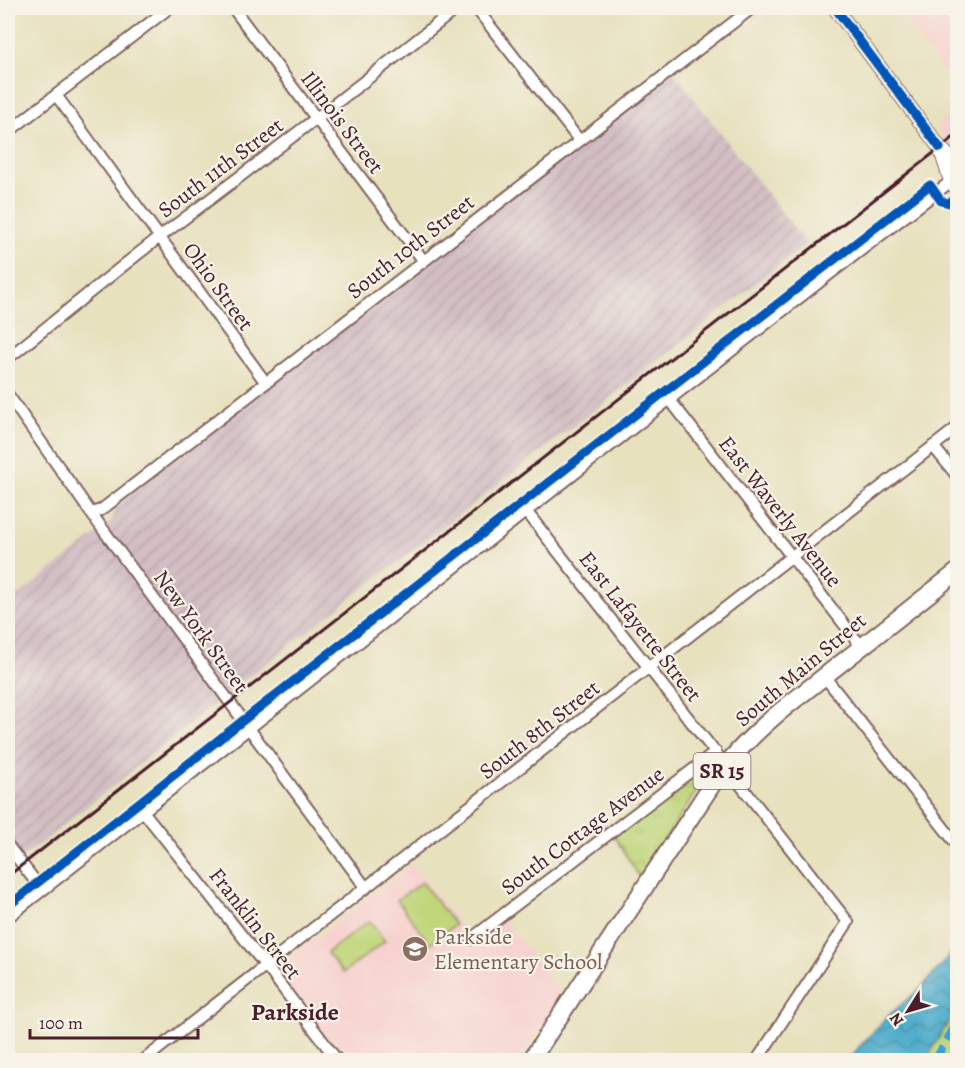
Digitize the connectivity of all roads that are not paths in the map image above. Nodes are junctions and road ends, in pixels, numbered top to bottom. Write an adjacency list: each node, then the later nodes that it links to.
1 (169, 8): 7 (street)
2 (232, 8): 8 (street, Illinois Street)
3 (457, 8): 8 (street, South 11th Street)
4 (476, 8): 10 (street)
5 (752, 8): 10 (street, South 10th Street)
6 (835, 8): 11 (main road)
7 (56, 95): 9 (street); 14 (street, Ohio Street)
8 (315, 118): 14 (street, South 11th Street); 15 (street, Illinois Street)
9 (8, 132)
10 (579, 140): 15 (street, South 10th Street)
11 (940, 148): 12 (main road); 13 (main road)
12 (957, 166)
13 (955, 182): 19 (street)
14 (160, 238): 16 (street, South 11th Street); 17 (street, Ohio Street)
15 (423, 260): 17 (street, South 10th Street)
16 (8, 358)
17 (266, 383): 24 (street, South 10th Street)
18 (8, 395): 24 (street, New York Street)
19 (670, 400): 23 (street); 25 (street, East Waverly Avenue)
20 (957, 427): 21 (street, South 8th Street)
21 (933, 446): 22 (street); 25 (street, South 8th Street)
22 (957, 477)
23 (526, 511): 28 (street, East Lafayette Street); 30 (street)
24 (91, 513): 30 (street, New York Street)
25 (791, 557): 27 (street, East Waverly Avenue); 28 (street, South 8th Street)
26 (957, 571): 27 (main road, South Main Street / SR 15)
27 (861, 646): 29 (main road, South Main Street / SR 15)
28 (649, 667): 31 (street, East Lafayette Street); 35 (street, South 8th Street)
29 (824, 676): 31 (main road, South Main Street / SR 15); 34 (street)
30 (250, 728): 32 (street); 35 (street, New York Street)
31 (721, 759): 38 (street, South Cottage Avenue); 42 (main road, South Main Street / SR 15); 43 (street, East Lafayette Street)
32 (143, 811): 36 (street); 39 (street, Franklin Street)
33 (8, 846): 36 (street)
34 (957, 846)
35 (366, 888): 39 (street, South 8th Street)
36 (42, 890): 37 (street)
37 (8, 917)
38 (471, 939)
39 (266, 966): 40 (street, South 8th Street); 41 (street, Franklin Street)
40 (144, 1060)
41 (337, 1060)
42 (531, 1060)
43 (757, 1060)

